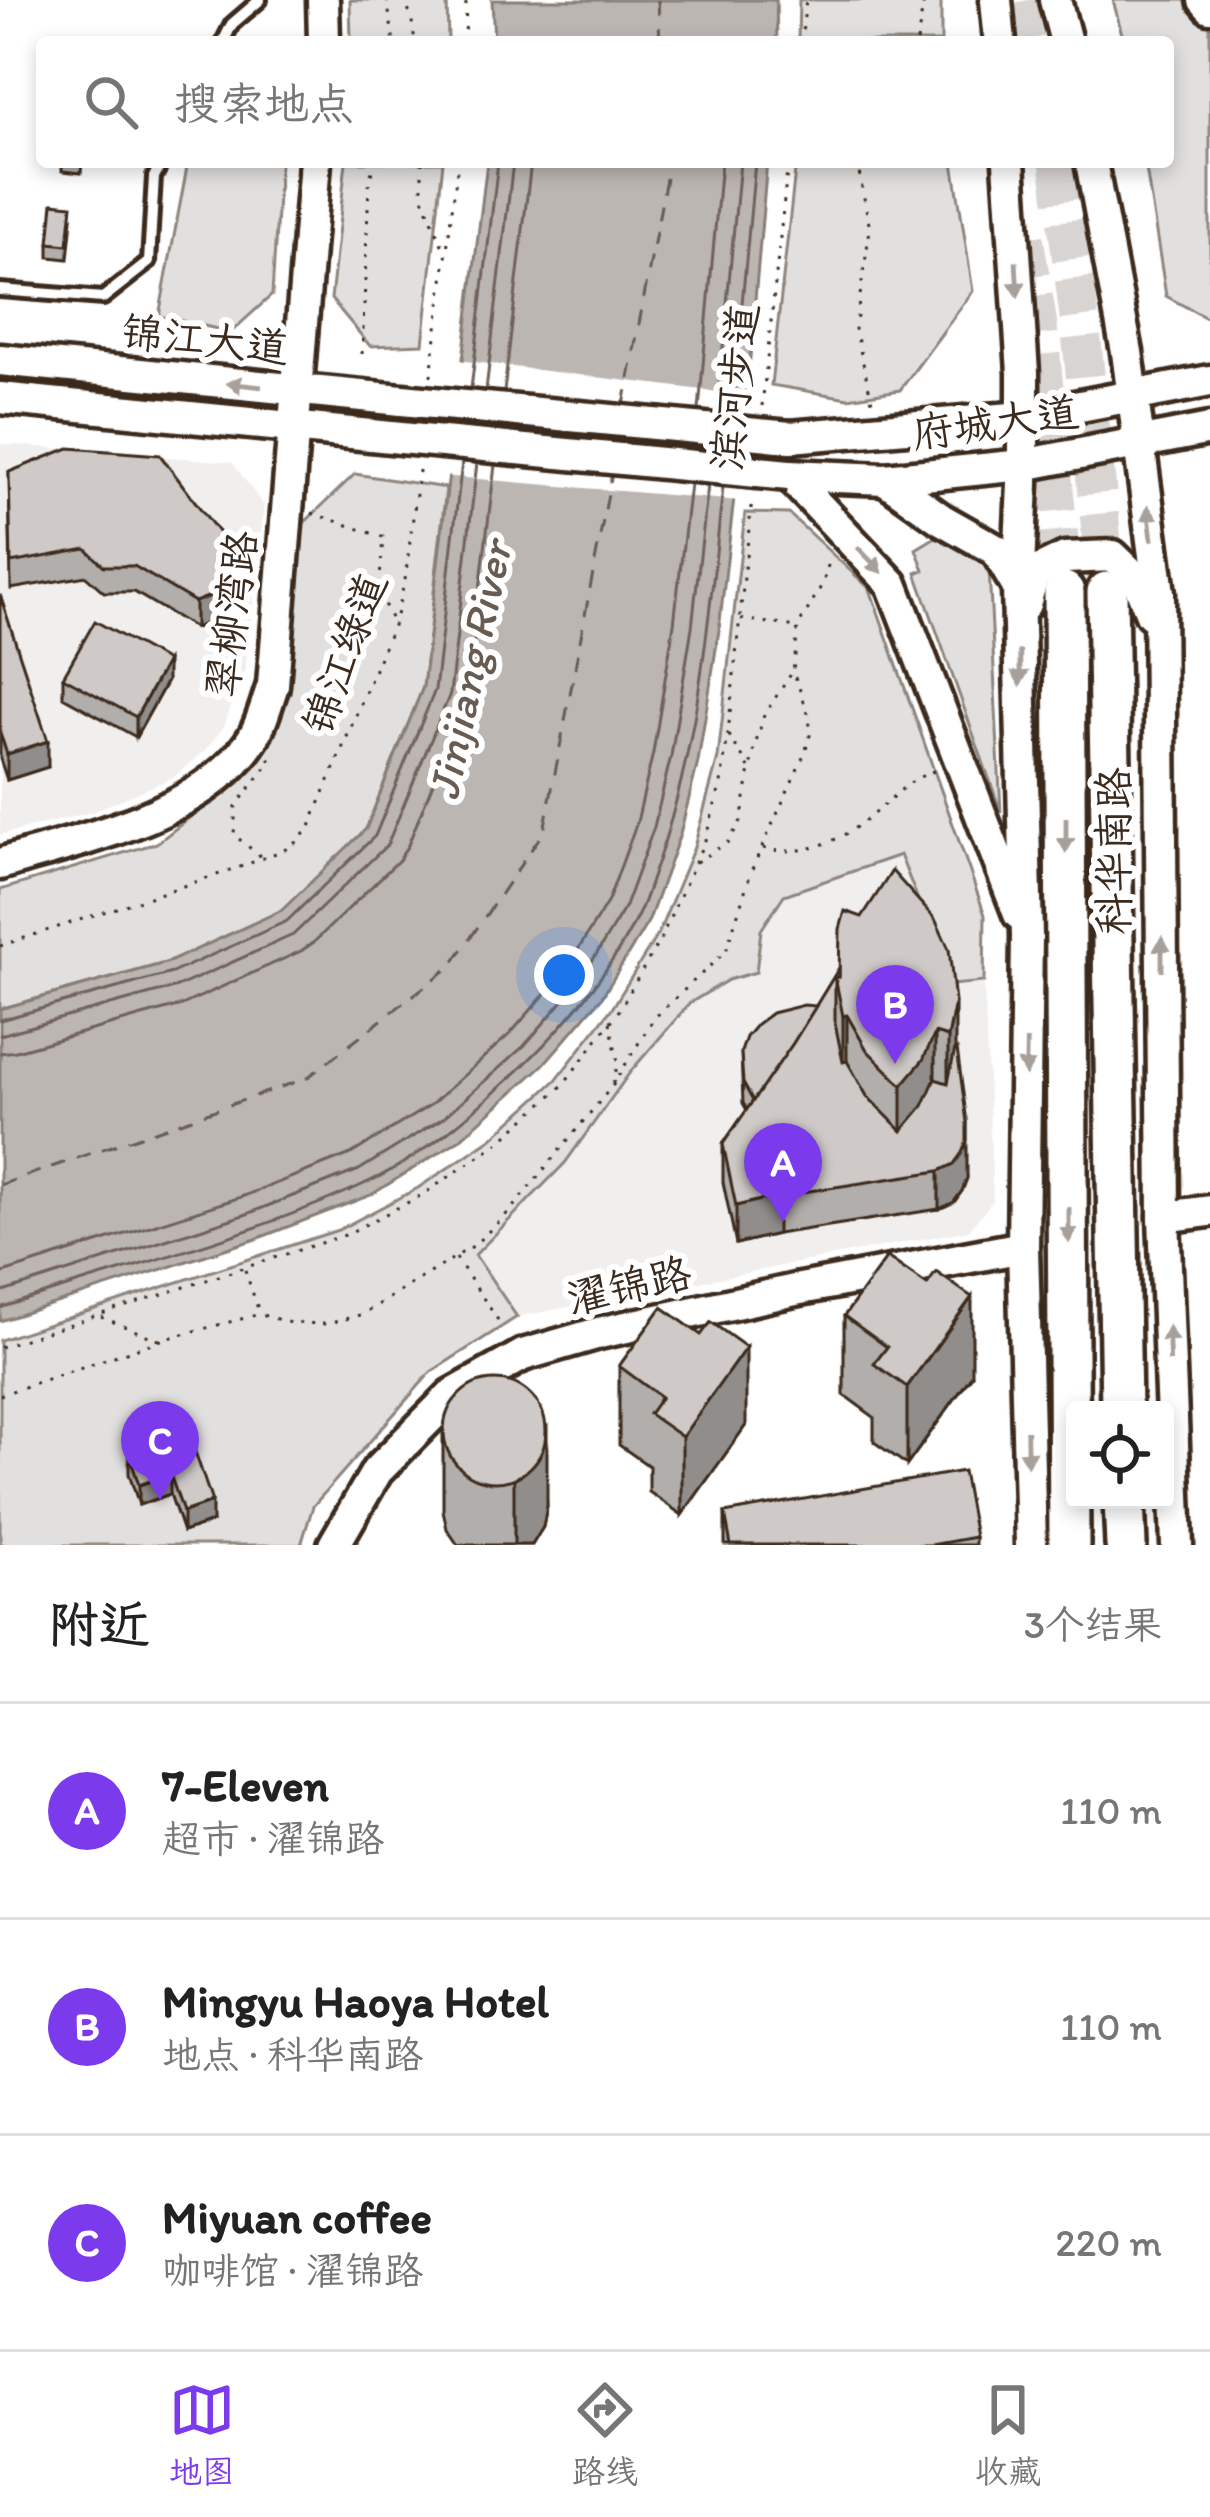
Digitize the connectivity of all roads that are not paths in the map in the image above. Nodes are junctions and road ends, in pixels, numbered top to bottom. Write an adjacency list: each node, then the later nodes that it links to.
1 (260, 0): 5 (lane)
2 (323, 0): 6 (main road)
3 (995, 0): 7 (main road)
4 (1055, 0): 8 (main road)
5 (226, 36)
6 (324, 36)
7 (999, 36)
8 (1064, 36)
9 (159, 168): 13 (lane)
10 (315, 168): 16 (main road, 翠柳湾路)
11 (1009, 168): 19 (main road, 科华南路, one-way to 19)
12 (1092, 168): 17 (main road, 科华南路)
13 (0, 290)
14 (0, 360): 16 (main road, 锦江大道, one-way to 14)
15 (1210, 381): 17 (main road, 府城大道)
16 (297, 391): 20 (main road, 翠柳湾路); 22 (main road, 锦江大道, bridge)
17 (1133, 395): 19 (main road, 府城大道); 23 (main road, 科华南路)
18 (0, 398): 20 (main road, 锦江大道)
19 (1023, 417): 22 (main road, 府城大道); 24 (main road, 科华南路)
20 (293, 427): 25 (main road, 锦江大道, bridge); 32 (main road, 翠柳湾路)
21 (1210, 429): 23 (main road, 府城大道)
22 (790, 437)
23 (1139, 443): 24 (main road, 府城大道); 31 (main road, 科华南路, one-way to 23)
24 (1023, 465): 26 (main road, 府城大道); 27 (main road, 科华南路)
25 (788, 475): 26 (main road, 府城大道); 33 (main road, one-way to 33)
26 (885, 478): 27 (main road)
27 (1018, 589): 30 (main road, 科华南路)
28 (1064, 592): 43 (highway, 科华南路, one-way to 43)
29 (1107, 592): 37 (highway, 科华南路)
30 (1019, 622): 31 (main road); 33 (main road, 科华南路, one-way to 33)
31 (1160, 636): 35 (main road, 科华南路, one-way to 31)
32 (0, 864)
33 (1027, 936): 36 (main road, 科华南路, one-way to 36)
34 (1210, 1211): 35 (main road)
35 (1164, 1217): 45 (main road, 科华南路, one-way to 35)
36 (1023, 1247): 38 (main road, 科华南路, one-way to 38); 40 (main road, 濯锦路)
37 (1121, 1401)
38 (1028, 1503): 41 (main road, 科华南路); 42 (main road)
39 (1124, 1509): 44 (highway)
40 (334, 1545)
41 (1031, 1545)
42 (1042, 1545)
43 (1069, 1545)
44 (1126, 1545)
45 (1177, 1545)

